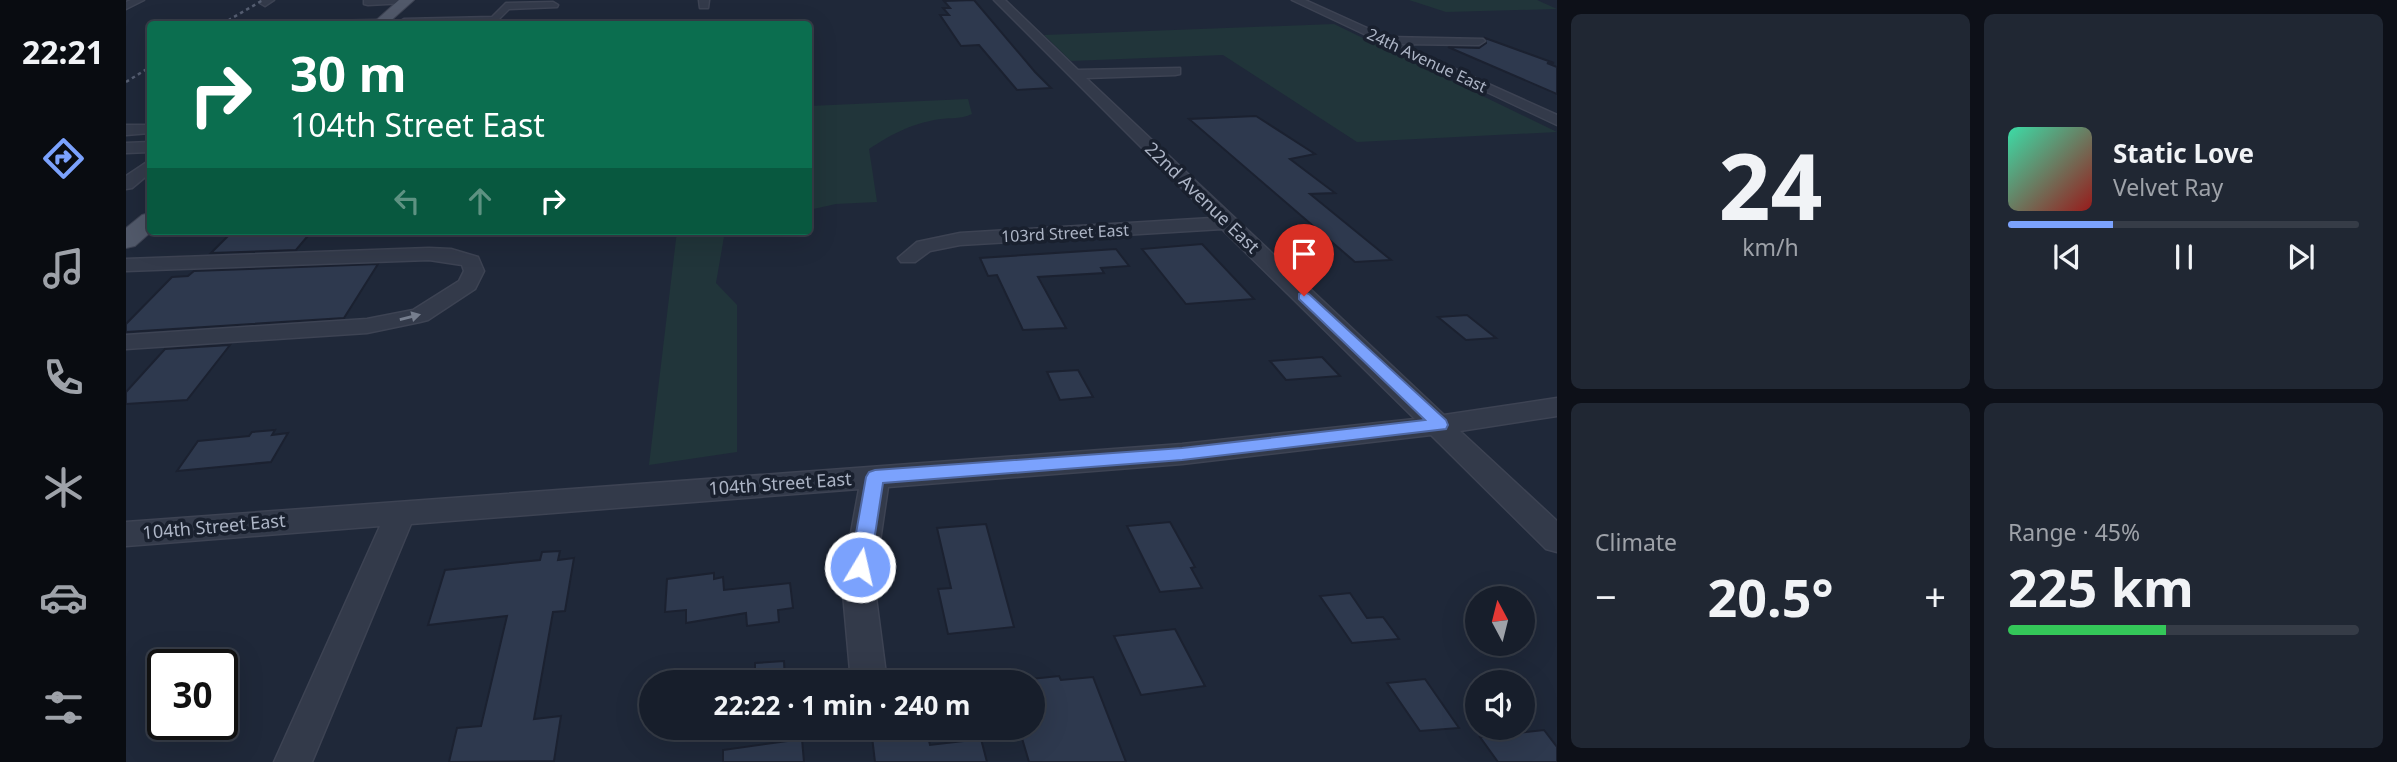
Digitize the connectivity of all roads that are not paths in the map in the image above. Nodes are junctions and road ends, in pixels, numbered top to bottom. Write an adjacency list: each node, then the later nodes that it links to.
1 (139, 0): 7 (street)
2 (370, 0): 3 (street)
3 (407, 0): 9 (main road)
4 (999, 0): 14 (street, 22nd Avenue East)
5 (1297, 0): 11 (street, 24th Avenue East)
6 (554, 2): 8 (street); 10 (street)
7 (126, 6)
8 (543, 20)
9 (383, 21)
10 (450, 21)
11 (1383, 40): 12 (street); 15 (street, 24th Avenue East)
12 (1479, 41)
13 (1175, 71): 14 (street)
14 (1075, 74): 23 (street, 22nd Avenue East)
15 (1557, 121)
16 (147, 129): 17 (street)
17 (126, 130)
18 (147, 147): 19 (street)
19 (126, 148)
20 (140, 169): 21 (street)
21 (126, 184)
22 (147, 223): 24 (main road)
23 (1227, 223): 25 (street, 103rd Street East); 29 (street, 22nd Avenue East)
24 (126, 241)
25 (908, 258)
26 (126, 265): 27 (street, one-way to 26)
27 (126, 342)
28 (1557, 407): 29 (street, 104th Street East)
29 (1440, 425): 30 (street, 104th Street East); 33 (street, 22nd Avenue East)
30 (875, 477): 31 (street, 104th Street East); 34 (street)
31 (401, 512): 32 (street, 104th Street East); 35 (street)
32 (126, 534)
33 (1557, 540)
34 (868, 670)
35 (293, 762)

